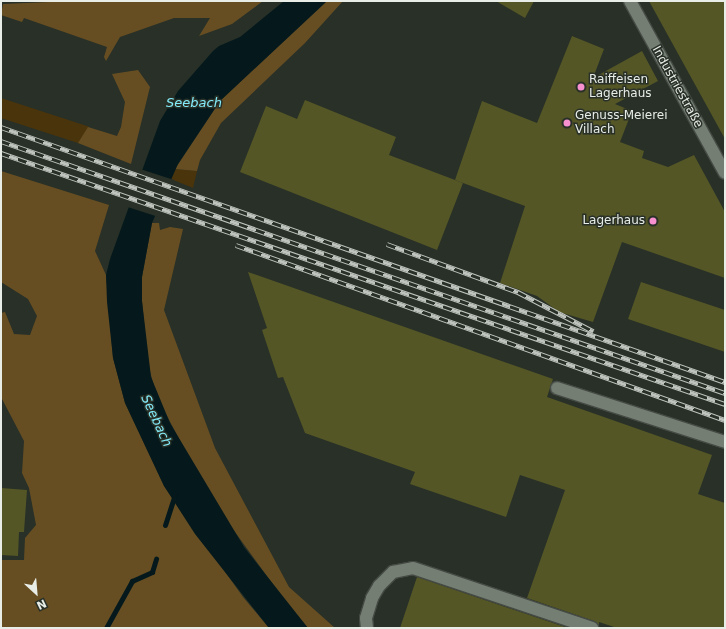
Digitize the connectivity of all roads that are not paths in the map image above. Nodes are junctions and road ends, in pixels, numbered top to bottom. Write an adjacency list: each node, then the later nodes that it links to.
1 (630, 1): 2 (street, Industriestraße)
2 (725, 173)
3 (557, 388): 4 (street)
4 (725, 442)
5 (367, 628): 6 (street)
6 (592, 628)

